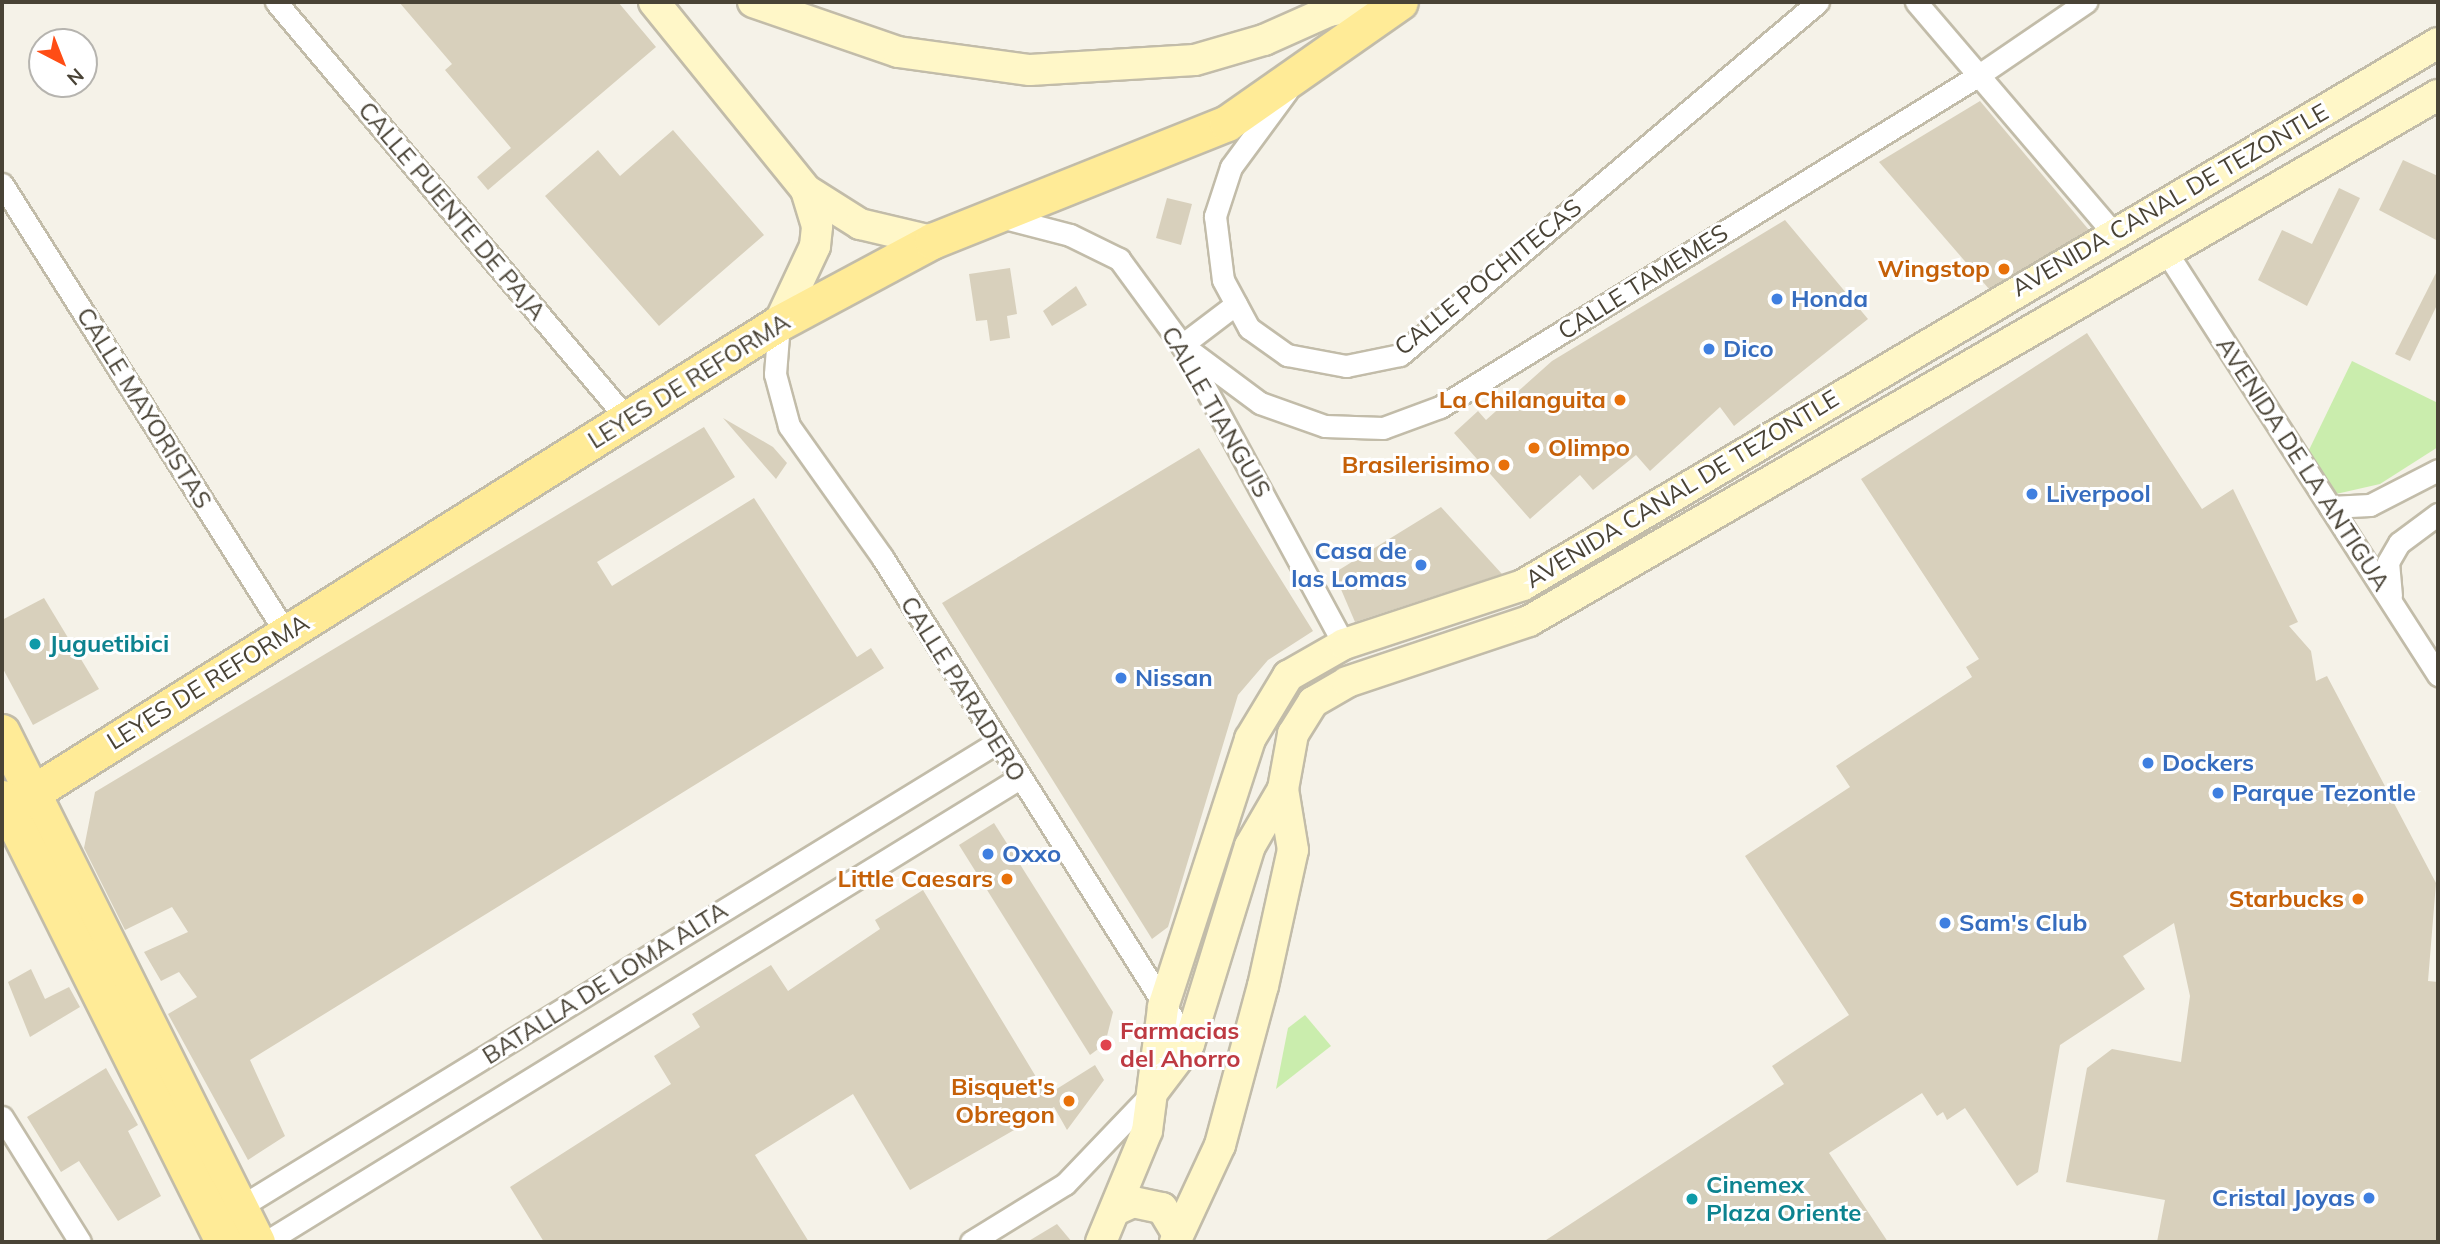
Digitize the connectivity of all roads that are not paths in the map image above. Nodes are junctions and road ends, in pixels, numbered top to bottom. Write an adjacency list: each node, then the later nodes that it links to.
1 (276, 2): 22 (street, CALLE PUENTE DE PAJA)
2 (654, 2): 14 (main road)
3 (753, 2): 4 (main road)
4 (1379, 2)
5 (1400, 2): 11 (main road, LEYES DE REFORMA)
6 (1818, 2): 19 (street, CALLE POCHITECAS)
7 (1916, 2): 10 (street)
8 (2086, 2): 10 (street, CALLE TAMEMES)
9 (2438, 43): 16 (main road, AVENIDA CANAL DE TEZONTLE)
10 (1979, 75): 16 (street); 21 (street, CALLE TAMEMES)
11 (1294, 81): 15 (main road, LEYES DE REFORMA); 19 (street, CALLE POCHITECAS)
12 (2438, 95): 18 (main road, AVENIDA CANAL DE TEZONTLE)
13 (2, 184): 27 (street, CALLE MAYORISTAS)
14 (806, 190): 17 (main road); 20 (main road)
15 (1001, 217): 17 (main road, LEYES DE REFORMA); 21 (street, CALLE TIANGUIS)
16 (2113, 233): 28 (main road, AVENIDA CANAL DE TEZONTLE)
17 (932, 242): 20 (main road, LEYES DE REFORMA)
18 (2167, 253): 24 (street, AVENIDA DE LA ANTIGUA); 33 (main road, AVENIDA CANAL DE TEZONTLE)
19 (1236, 304): 21 (street)
20 (779, 323): 22 (main road, LEYES DE REFORMA); 31 (street, CALLE PARADERO)
21 (1182, 345): 28 (street, CALLE TIANGUIS)
22 (628, 420): 27 (main road, LEYES DE REFORMA)
23 (2438, 470): 24 (street)
24 (2330, 507): 26 (street, AVENIDA DE LA ANTIGUA)
25 (2438, 514): 26 (street)
26 (2391, 602): 29 (street, AVENIDA DE LA ANTIGUA)
27 (286, 633): 34 (main road, LEYES DE REFORMA)
28 (1343, 644): 35 (main road, AVENIDA CANAL DE TEZONTLE)
29 (2438, 675)
30 (2, 732): 34 (main road)
31 (996, 743): 32 (street, CALLE PARADERO); 40 (street, BATALLA DE LOMA ALTA)
32 (1018, 779): 35 (street, CALLE PARADERO); 44 (street, BATALLA DE LOMA ALTA)
33 (1283, 789): 36 (main road, AVENIDA CANAL DE TEZONTLE); 41 (main road, AVENIDA CANAL DE TEZONTLE)
34 (11, 803): 40 (main road)
35 (1163, 1007): 36 (street, CALLE PARADERO); 37 (main road, AVENIDA CANAL DE TEZONTLE)
36 (1189, 1044): 37 (main road, AVENIDA CANAL DE TEZONTLE)
37 (1154, 1090): 39 (main road, AVENIDA CANAL DE TEZONTLE); 45 (street)
38 (2, 1117): 42 (street)
39 (1118, 1209): 41 (main road); 46 (main road, AVENIDA CANAL DE TEZONTLE)
40 (225, 1225): 43 (main road)
41 (1176, 1239)
42 (80, 1242)
43 (257, 1242)
44 (266, 1242)
45 (971, 1242)
46 (1101, 1242)

